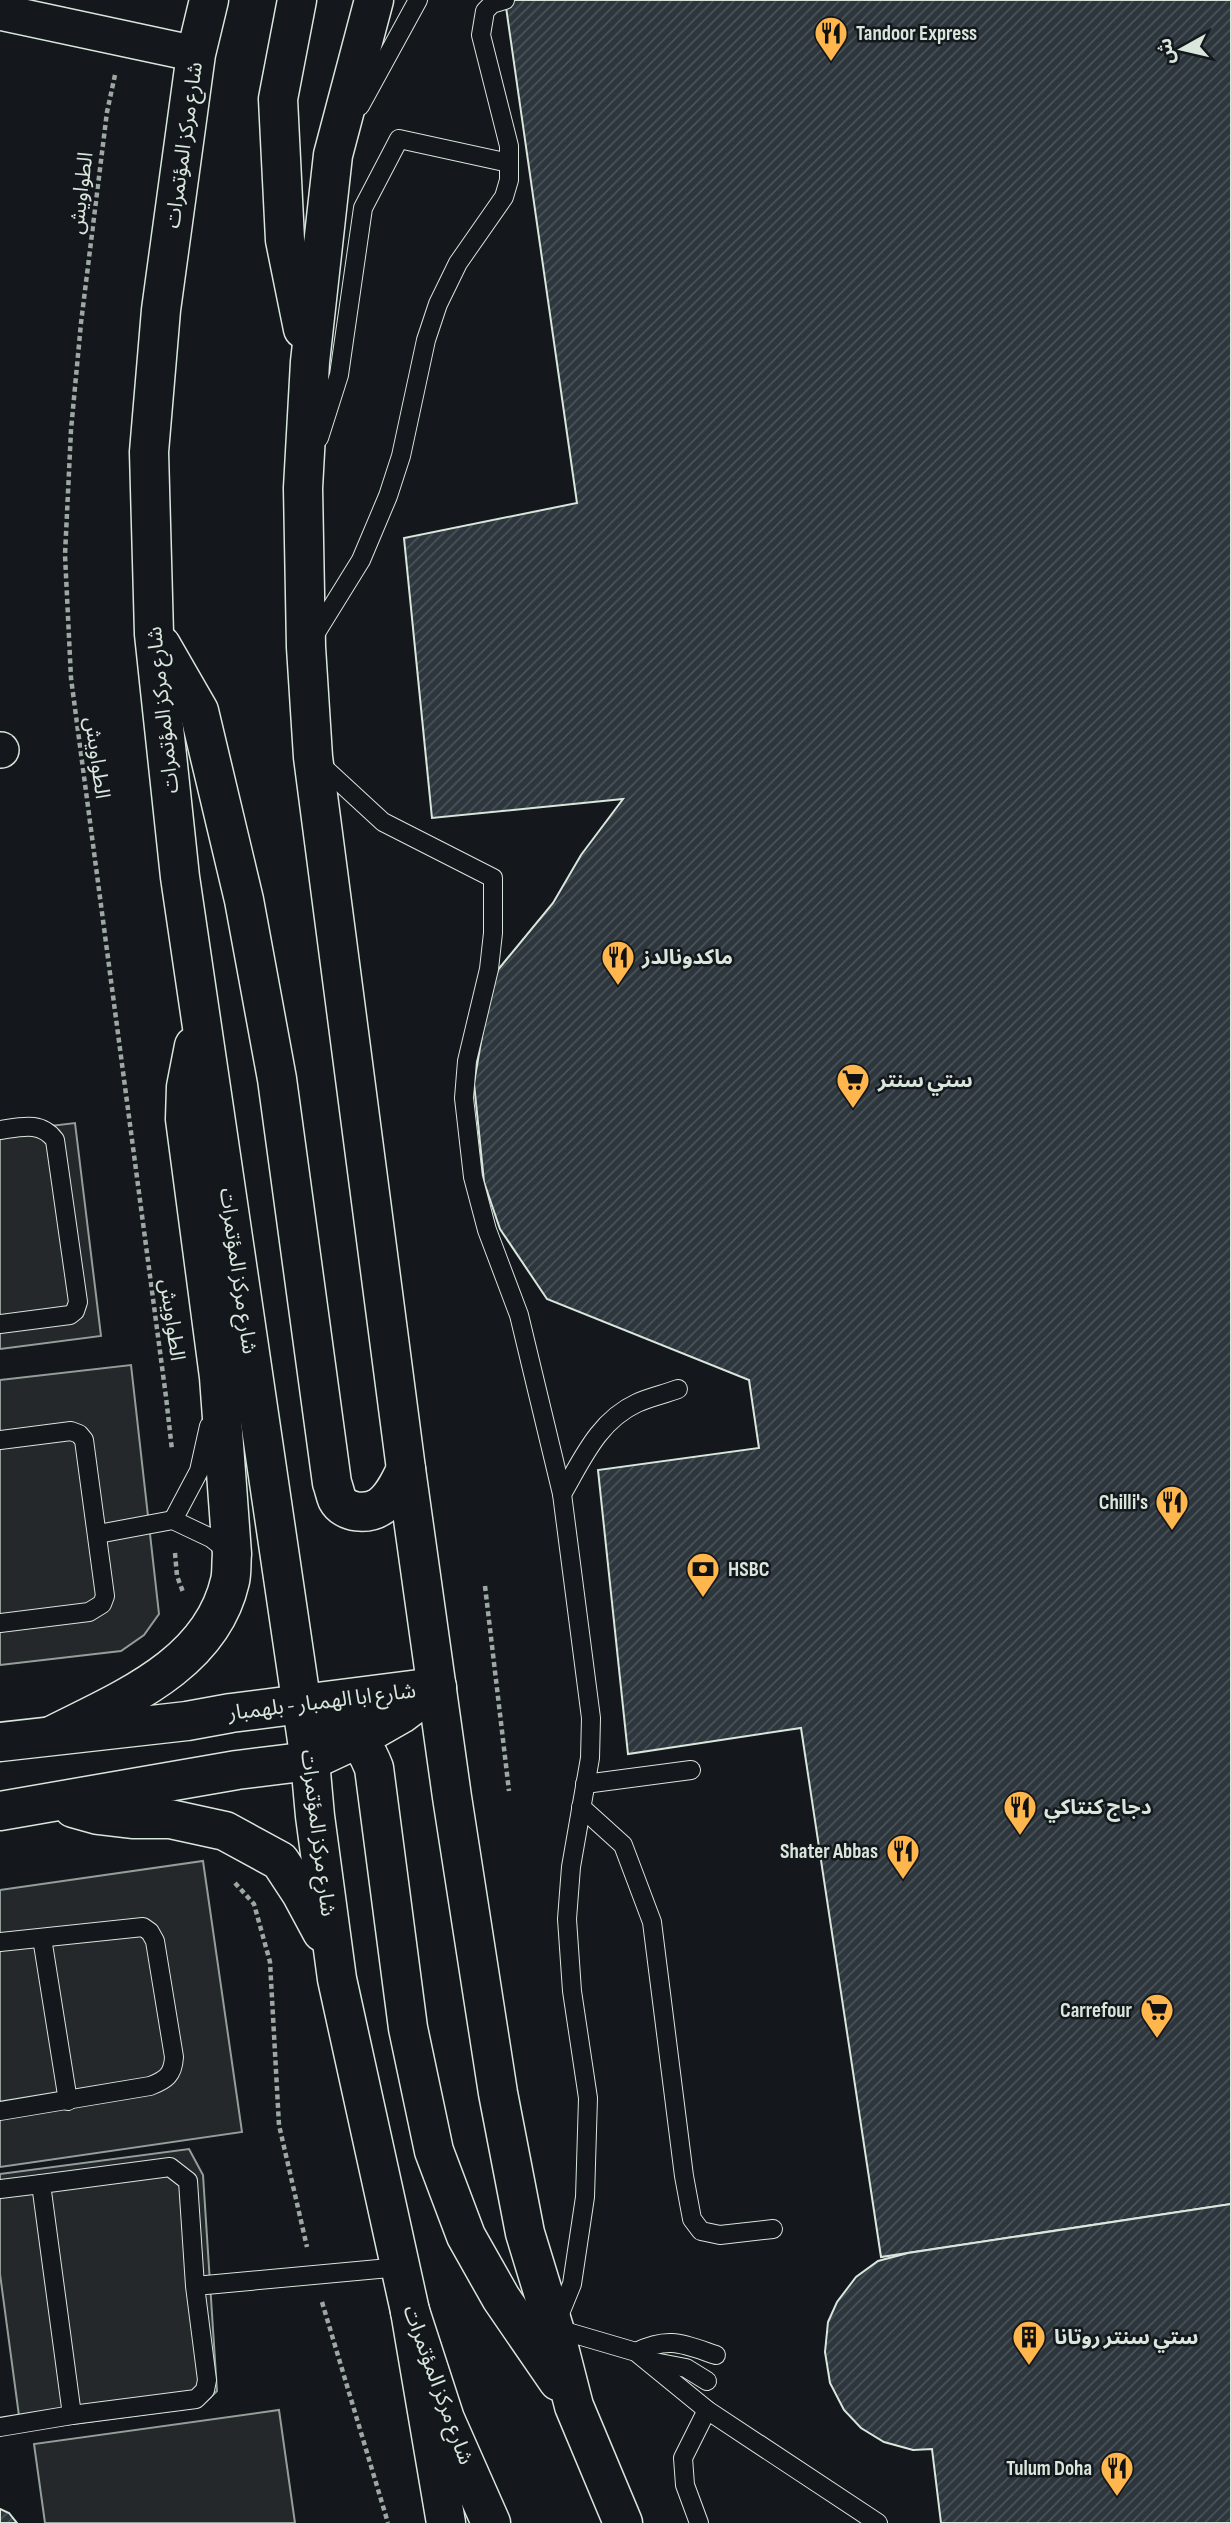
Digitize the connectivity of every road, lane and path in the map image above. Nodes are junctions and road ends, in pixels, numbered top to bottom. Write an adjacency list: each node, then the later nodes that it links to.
1 (209, 0): 8 (street, شارع مركز المؤتمرات)
2 (297, 0): 11 (street)
3 (374, 0): 9 (street)
4 (418, 0): 9 (lane)
5 (505, 0): 10 (lane)
6 (0, 12): 7 (street)
7 (123, 39): 8 (street); 22 (path, الطواويش)
8 (196, 54): 13 (street, شارع مركز المؤتمرات)
9 (333, 155): 11 (street)
10 (509, 163): 12 (lane); 14 (lane)
11 (310, 362): 12 (street)
12 (303, 488): 14 (street)
13 (155, 634): 16 (street, شارع مركز المؤتمرات); 23 (street)
14 (306, 648): 15 (street)
15 (313, 757): 23 (street); 24 (lane)
16 (202, 1024): 19 (street); 32 (street, شارع مركز المؤتمرات)
17 (0, 1130): 18 (lane)
18 (0, 1324)
19 (219, 1377): 25 (lane); 27 (street)
20 (678, 1389): 24 (lane)
21 (0, 1440): 26 (lane)
22 (173, 1461)
23 (406, 1469): 31 (street)
24 (562, 1494): 38 (lane)
25 (173, 1520): 26 (lane); 27 (lane); 30 (path)
26 (98, 1534): 29 (lane)
27 (232, 1555): 30 (street)
28 (485, 1586): 39 (path)
29 (0, 1623)
30 (209, 1631): 33 (street)
31 (437, 1687): 32 (street, شارع ابا الهمبار - بلهمبار); 34 (street, شارع ابا الهمبار - بلهمبار); 56 (street)
32 (301, 1704): 33 (street, شارع ابا الهمبار - بلهمبار); 34 (street); 36 (street, شارع مركز المؤتمرات)
33 (53, 1735): 35 (street, شارع ابا الهمبار - بلهمبار)
34 (359, 1738): 36 (street, شارع ابا الهمبار - بلهمبار); 60 (street)
35 (0, 1742)
36 (310, 1761): 40 (street, شارع ابا الهمبار - بلهمبار); 46 (street, شارع مركز المؤتمرات)
37 (691, 1770): 38 (lane)
38 (585, 1784): 41 (lane)
39 (509, 1791)
40 (54, 1802): 42 (street, شارع ابا الهمبار - بلهمبار); 43 (street)
41 (581, 1807): 51 (lane); 56 (lane)
42 (0, 1811)
43 (231, 1835): 46 (street); 53 (path)
44 (42, 1938): 45 (lane); 47 (lane); 47 (lane)
45 (0, 1942)
46 (337, 1979): 52 (street, شارع مركز المؤتمرات)
47 (68, 2101): 48 (lane)
48 (0, 2111)
49 (41, 2183): 50 (lane); 54 (lane); 62 (lane)
50 (0, 2189)
51 (773, 2229)
52 (400, 2267): 53 (lane); 55 (street, شارع مركز المؤتمرات)
53 (313, 2274): 54 (lane); 64 (path)
54 (195, 2286): 62 (lane)
55 (410, 2311): 65 (street); 66 (street, شارع مركز المؤتمرات)
56 (554, 2328): 58 (lane); 60 (street)
57 (716, 2355): 58 (lane)
58 (640, 2356): 59 (lane); 61 (lane)
59 (707, 2381)
60 (574, 2406): 67 (street)
61 (707, 2410): 68 (lane); 69 (lane)
62 (72, 2415): 63 (lane)
63 (0, 2427)
64 (388, 2523)
65 (446, 2523)
66 (491, 2523)
67 (623, 2523)
68 (699, 2523)
69 (878, 2523)

